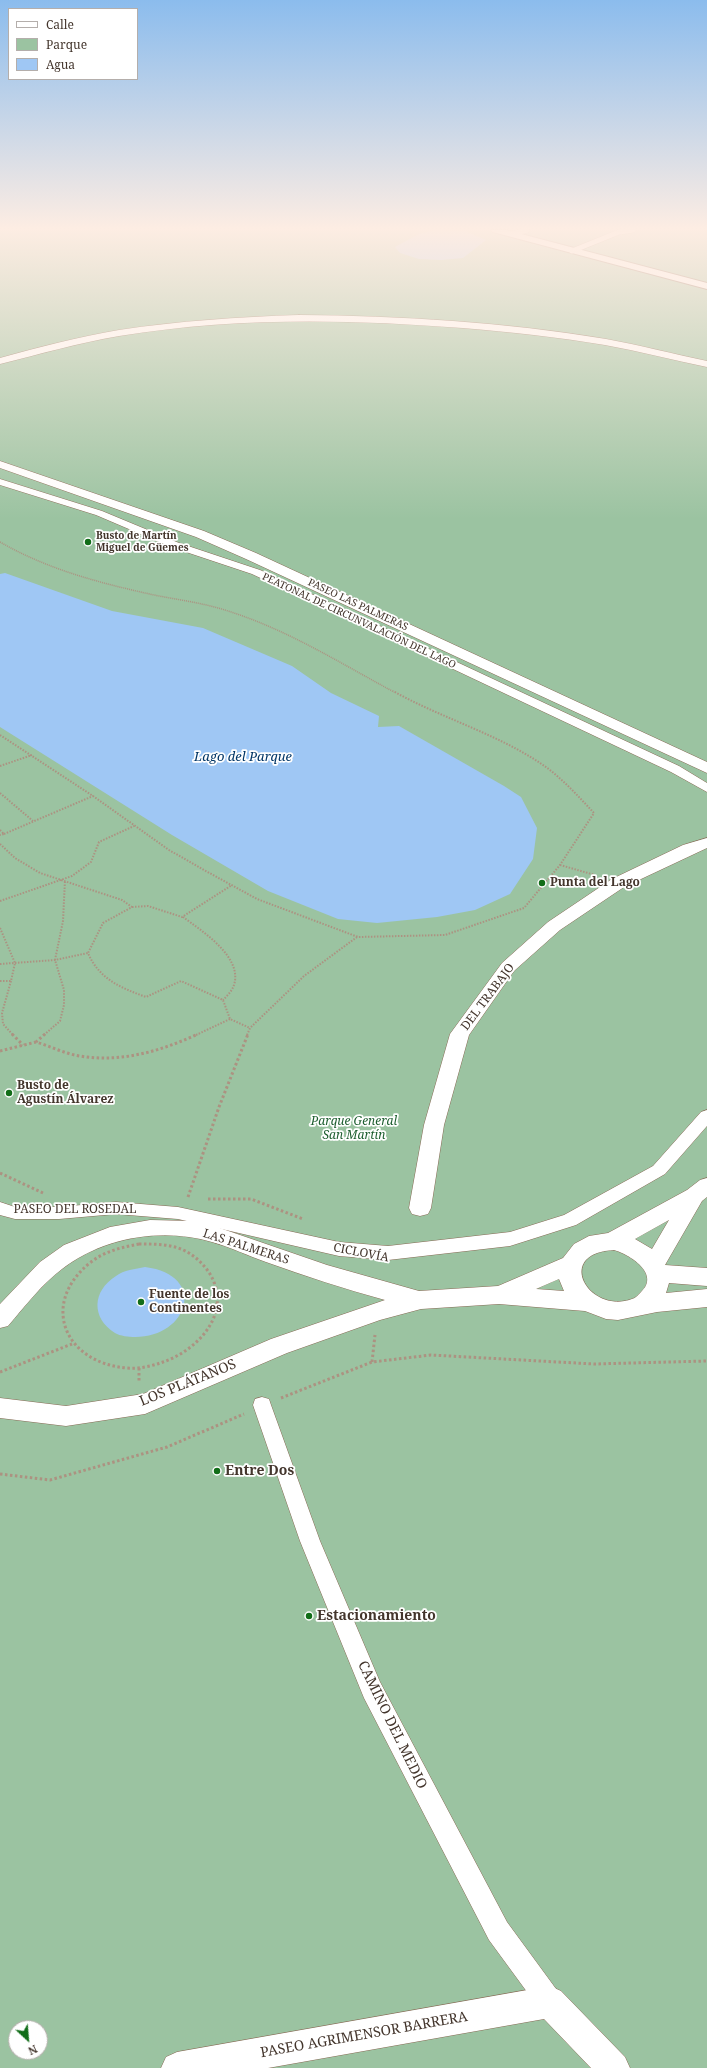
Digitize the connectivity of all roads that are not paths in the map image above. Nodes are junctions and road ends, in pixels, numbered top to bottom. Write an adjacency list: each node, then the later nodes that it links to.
1 (153, 327): 3 (street)
2 (473, 327): 4 (street)
3 (0, 361)
4 (707, 364)
5 (0, 464): 7 (street, PASEO LAS PALMERAS)
6 (0, 482): 8 (street, PEATONAL DE CIRCUNVALACIÓN DEL LAGO)
7 (707, 768)
8 (707, 788)
9 (707, 843): 13 (street, DEL TRABAJO)
10 (707, 1116): 12 (street, PASEO DEL ROSEDAL)
11 (701, 1191): 14 (street); 16 (street)
12 (0, 1208)
13 (420, 1208)
14 (613, 1242): 15 (street); 16 (street)
15 (571, 1264): 18 (street, LAS PALMERAS); 21 (street)
16 (655, 1268): 17 (street); 22 (street)
17 (707, 1277)
18 (498, 1295): 20 (street, LAS PALMERAS); 21 (street, LAS PALMERAS)
19 (707, 1298): 22 (street)
20 (421, 1300): 23 (street, LAS PALMERAS); 24 (street, LAS PALMERAS)
21 (588, 1302): 22 (street)
22 (641, 1306)
23 (0, 1319)
24 (279, 1346): 26 (street, LOS PLÁTANOS)
25 (262, 1406): 27 (street, CAMINO DEL MEDIO)
26 (0, 1408)
27 (550, 2002): 28 (street, PASEO AGRIMENSOR BARRERA); 29 (street)
28 (177, 2068)
29 (614, 2068)

